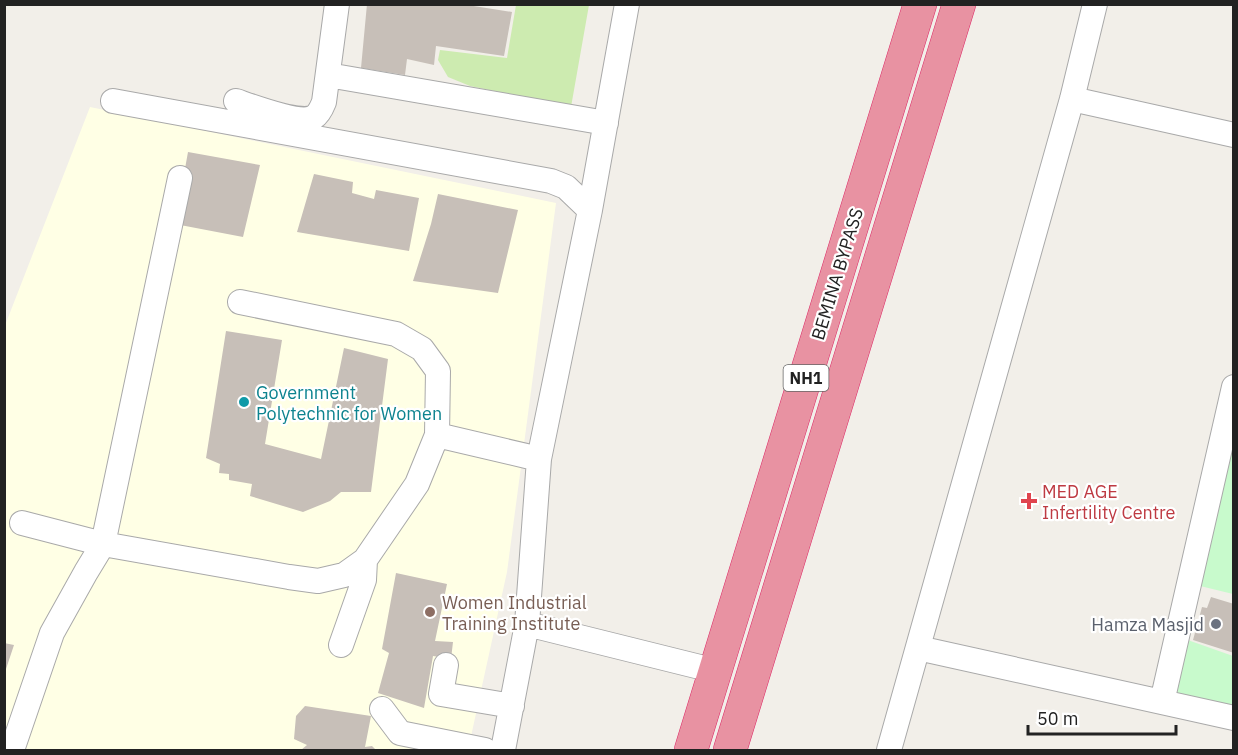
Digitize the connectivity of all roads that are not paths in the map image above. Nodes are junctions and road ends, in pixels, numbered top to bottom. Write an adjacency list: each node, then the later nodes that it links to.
1 (337, 4): 6 (street)
2 (627, 4): 10 (street)
3 (920, 4): 26 (highway, BEMINA BYPASS / NH1)
4 (959, 4): 35 (highway, BEMINA BYPASS / NH1)
5 (1095, 4): 7 (street)
6 (328, 75): 9 (street); 10 (street)
7 (1072, 99): 11 (street); 24 (street)
8 (113, 101): 13 (street)
9 (236, 101)
10 (606, 123): 13 (street)
11 (1233, 135)
12 (180, 178): 20 (street)
13 (590, 210): 18 (street)
14 (240, 302): 16 (street)
15 (1233, 387): 17 (street)
16 (437, 435): 18 (street); 21 (street)
17 (1228, 443): 27 (street)
18 (539, 459): 22 (street)
19 (22, 523): 20 (street)
20 (103, 544): 21 (street); 31 (street)
21 (364, 560): 23 (street)
22 (526, 624): 26 (street); 28 (street)
23 (342, 645)
24 (918, 648): 27 (street); 36 (street)
25 (446, 664): 28 (street)
26 (716, 671): 34 (highway, BEMINA BYPASS / NH1)
27 (1162, 702): 30 (street)
28 (512, 706): 33 (street)
29 (382, 710): 32 (street)
30 (1233, 718)
31 (12, 750)
32 (485, 750)
33 (503, 750)
34 (691, 750)
35 (730, 750)
36 (889, 750)

